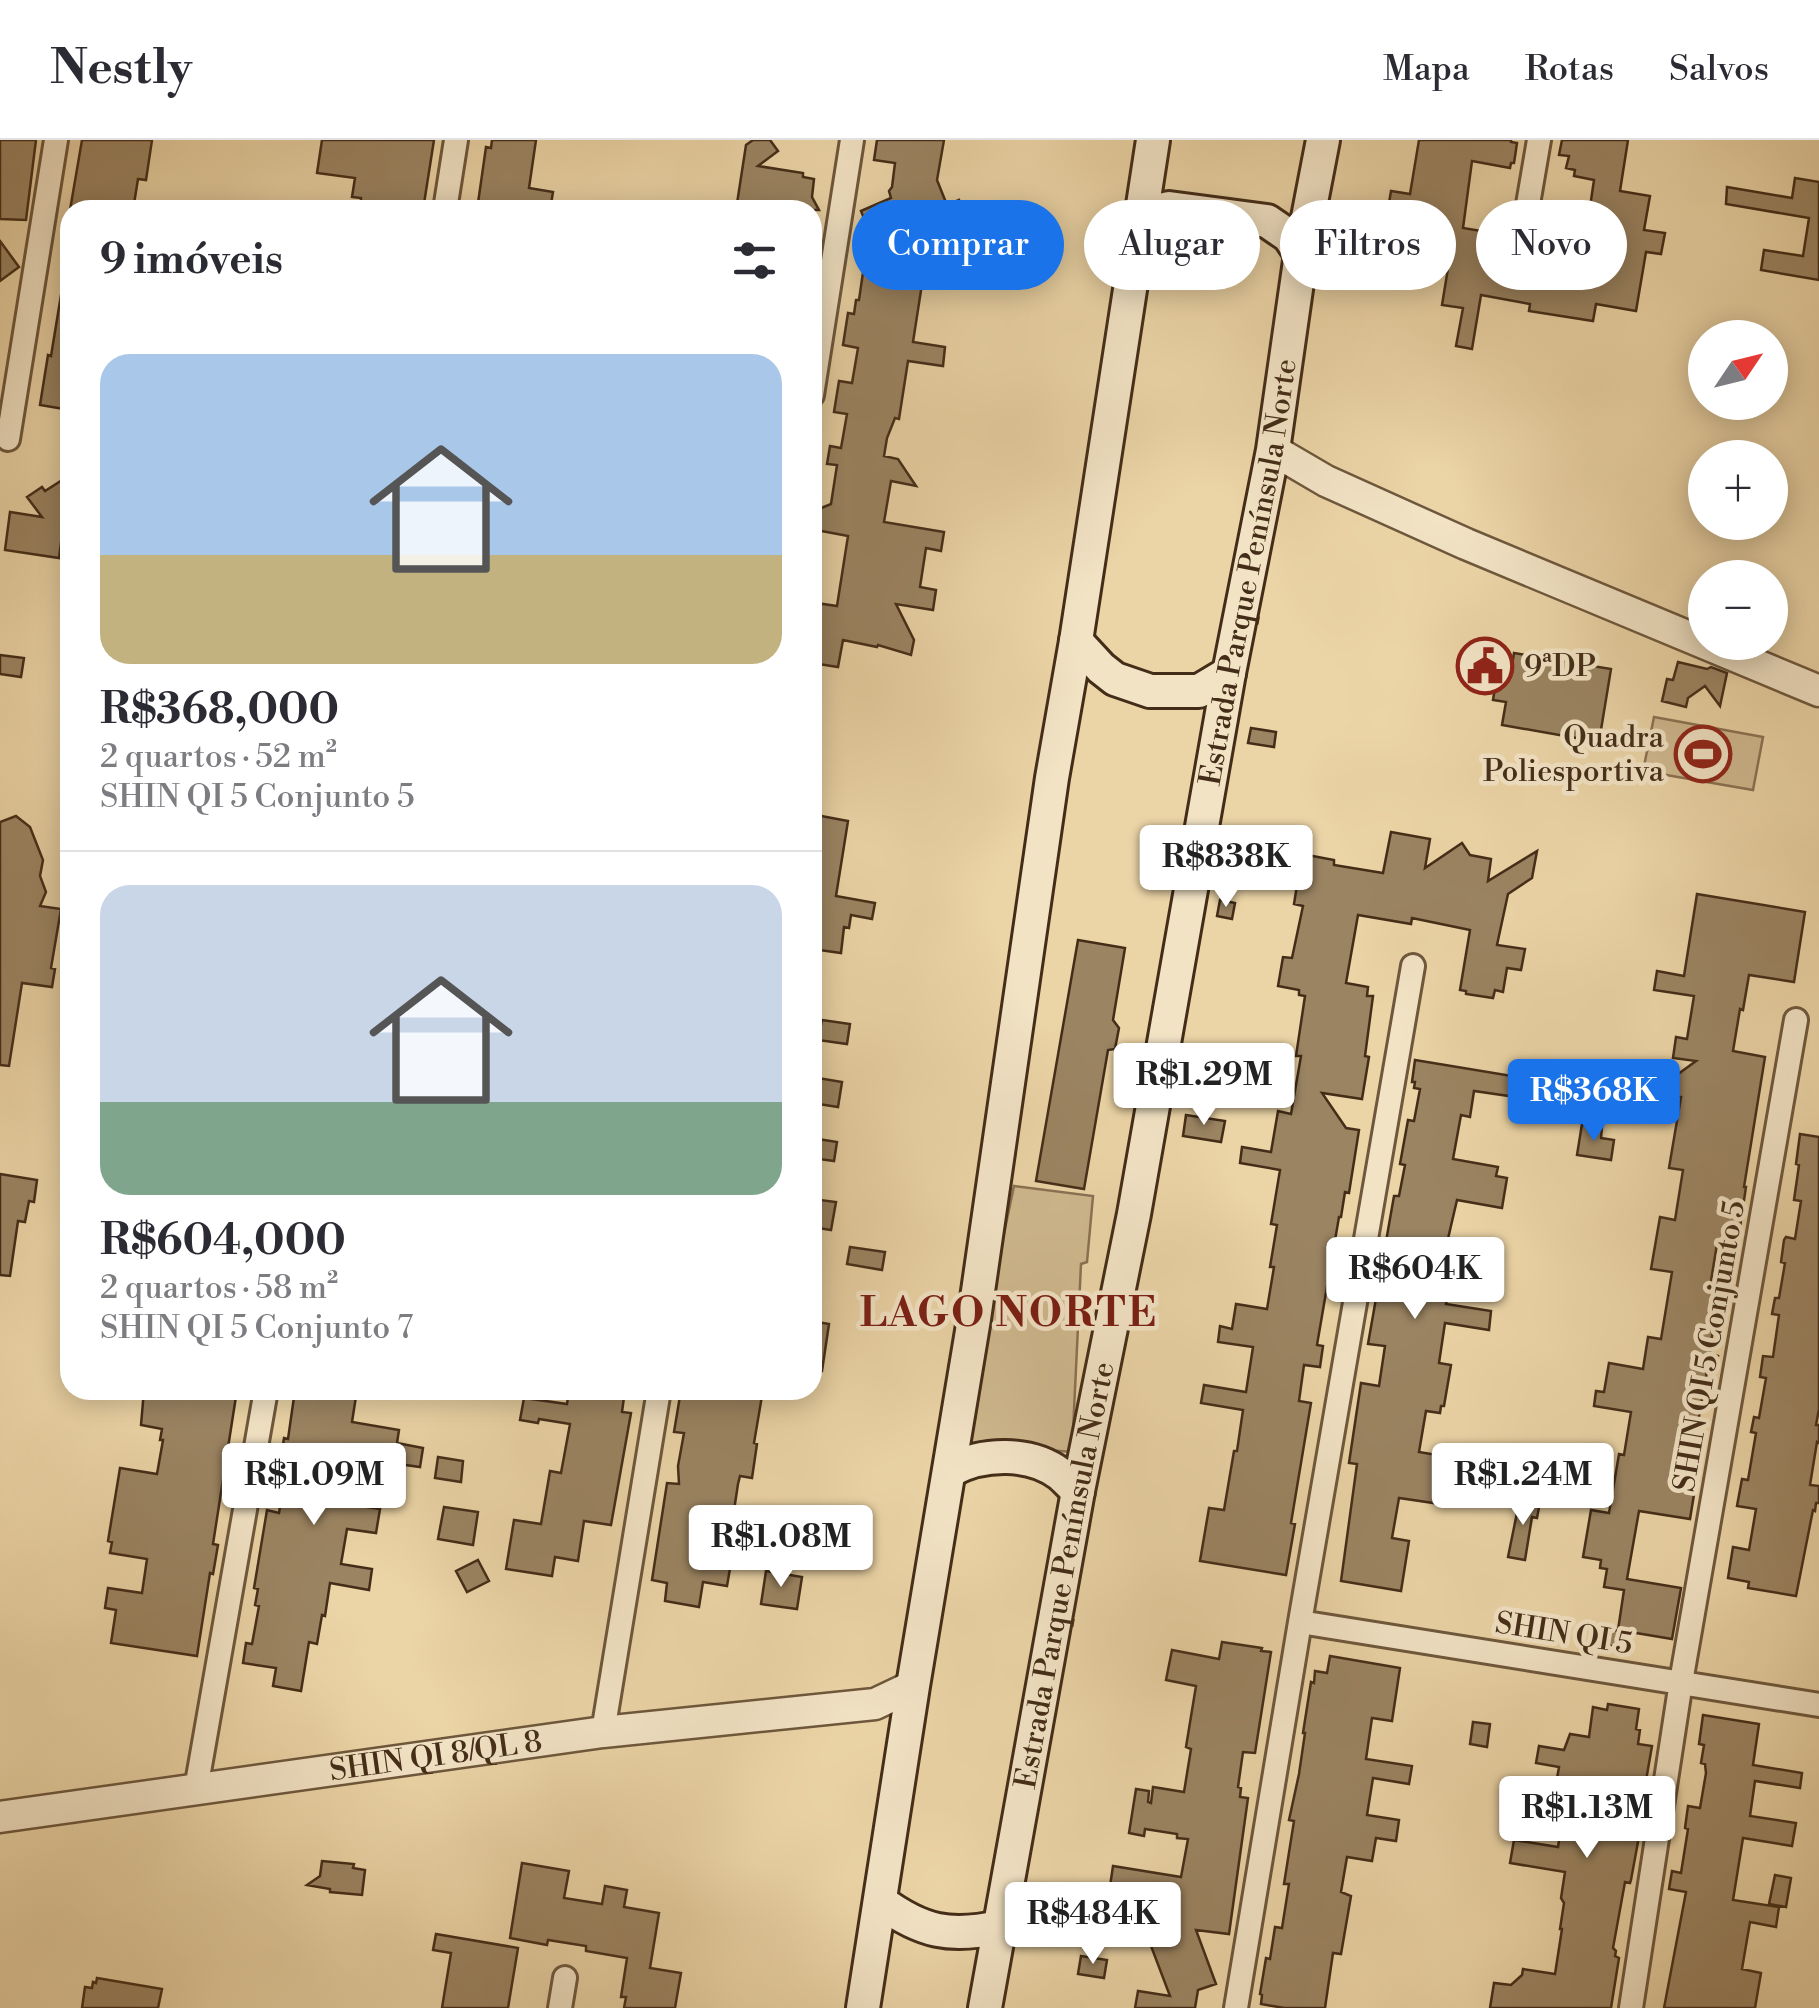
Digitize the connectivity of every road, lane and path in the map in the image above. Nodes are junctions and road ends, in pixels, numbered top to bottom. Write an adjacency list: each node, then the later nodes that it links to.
1 (56, 140): 14 (street)
2 (456, 140): 7 (street)
3 (852, 140): 13 (street)
4 (1154, 140): 8 (main road)
5 (1324, 140): 9 (main road, Estrada Parque Península Norte)
6 (1539, 140): 10 (street)
7 (447, 200)
8 (1144, 200)
9 (1312, 200)
10 (1529, 200)
11 (1130, 290): 16 (main road)
12 (1296, 290): 15 (main road, Estrada Parque Península Norte)
13 (822, 332)
14 (8, 439)
15 (1270, 465): 17 (main road, Estrada Parque Península Norte); 18 (street)
16 (1076, 641): 17 (main road); 23 (main road)
17 (1229, 673): 24 (main road, Estrada Parque Península Norte)
18 (1819, 691)
19 (1413, 966): 25 (street)
20 (1796, 1020): 26 (street, SHIN QI 5 Conjunto 5)
21 (264, 1400): 32 (street)
22 (657, 1400): 30 (street)
23 (950, 1470): 24 (main road); 27 (main road)
24 (1078, 1492): 35 (main road, Estrada Parque Península Norte)
25 (1300, 1622): 26 (street, SHIN QI 5); 40 (street)
26 (1682, 1682): 29 (street, SHIN QI 5); 41 (street, SHIN QI 5 Conjunto 5)
27 (913, 1686): 28 (street, SHIN QI 8/QL 8); 31 (main road)
28 (875, 1704): 30 (street, SHIN QI 8/QL 8); 31 (street)
29 (1819, 1705)
30 (603, 1732): 32 (street, SHIN QI 8/QL 8)
31 (906, 1733): 34 (main road)
32 (196, 1789): 33 (street, SHIN QI 8/QL 8)
33 (0, 1817)
34 (881, 1902): 35 (main road); 38 (main road)
35 (1000, 1927): 39 (main road, Estrada Parque Península Norte)
36 (565, 1978): 37 (street)
37 (560, 2008)
38 (863, 2008)
39 (985, 2008)
40 (1236, 2008)
41 (1631, 2008)

